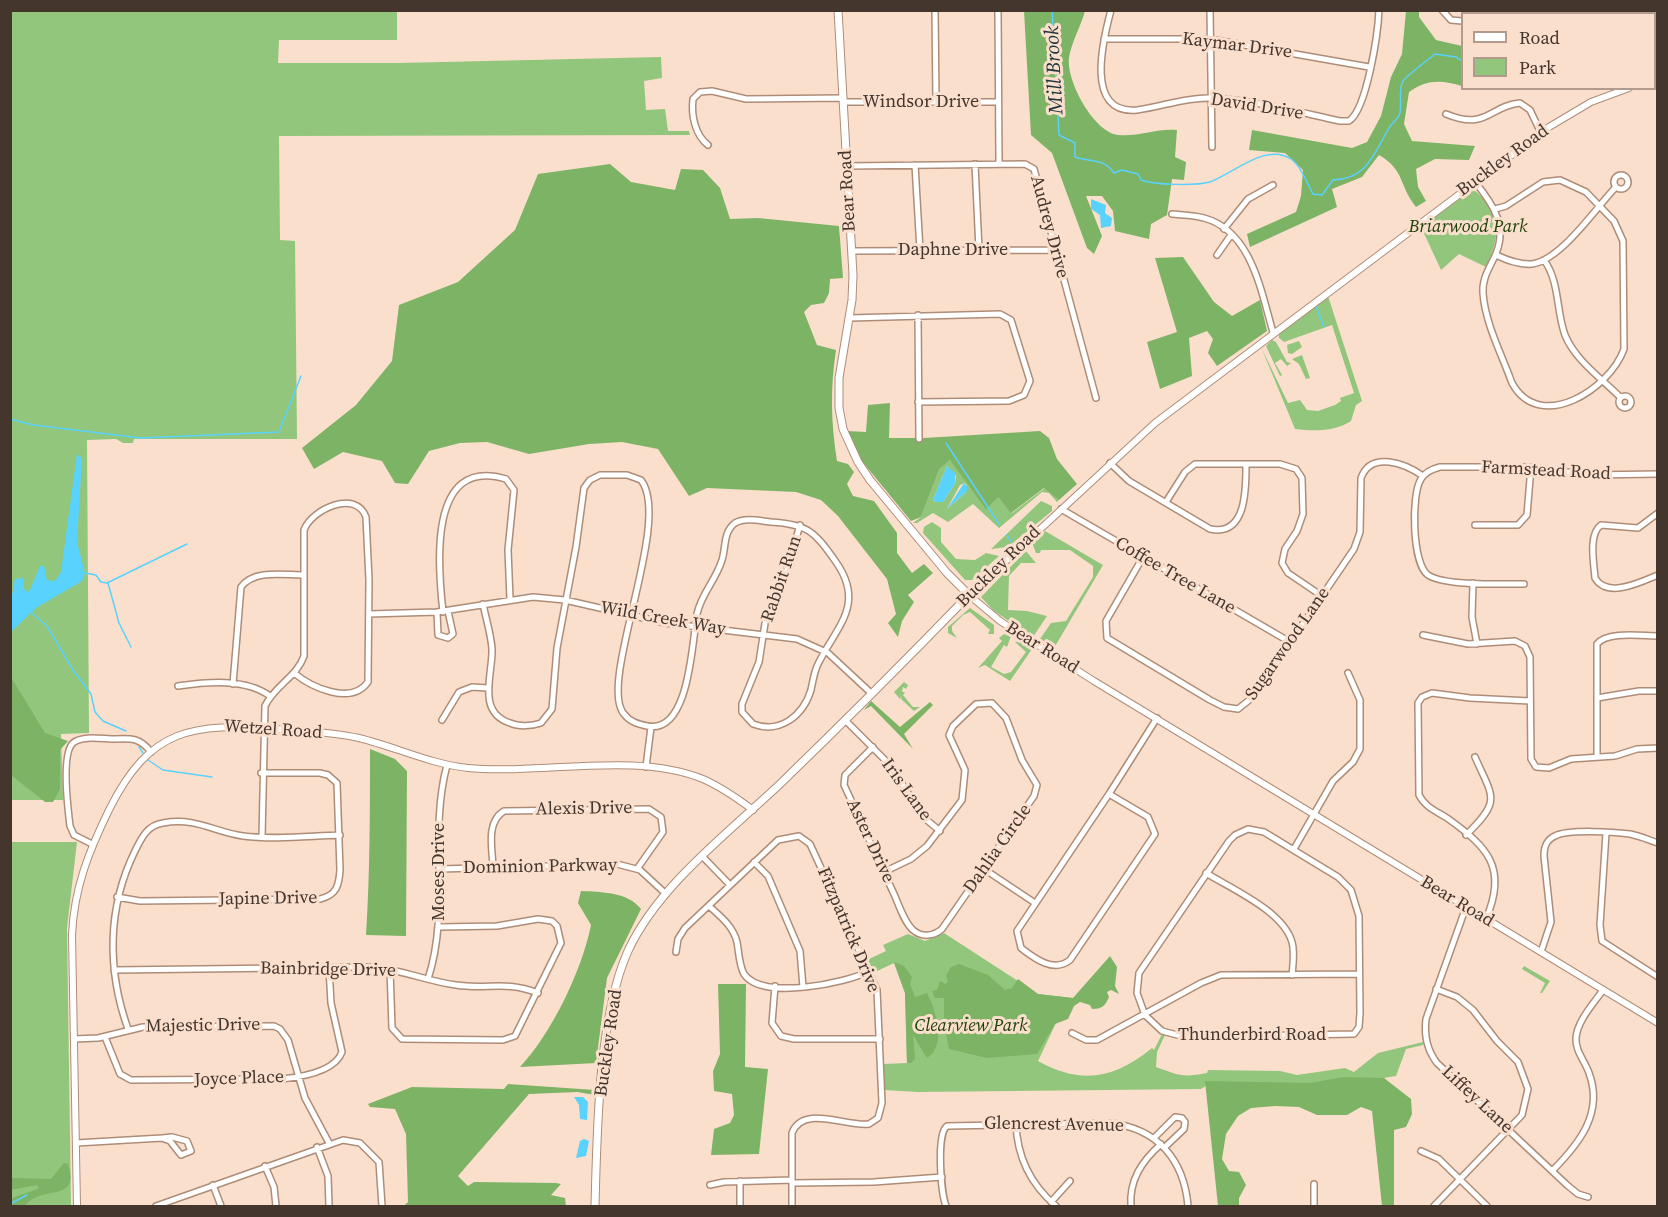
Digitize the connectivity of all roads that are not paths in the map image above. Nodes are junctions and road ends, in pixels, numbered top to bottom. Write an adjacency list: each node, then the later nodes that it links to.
1 (934, 10): 15 (street)
2 (998, 10): 16 (street)
3 (1111, 10): 9 (street, David Drive)
4 (1210, 10): 10 (street)
5 (1379, 10): 11 (street, David Drive)
6 (1442, 10): 8 (street)
7 (836, 11): 14 (main road, Bear Road)
8 (1461, 21)
9 (1104, 39): 10 (street, Kaymar Drive); 13 (street, David Drive)
10 (1210, 39): 11 (street, Kaymar Drive); 13 (street)
11 (1369, 67): 13 (street, David Drive)
12 (1624, 90): 18 (street, Buckley Road)
13 (1211, 98): 20 (street)
14 (843, 100): 15 (street, Windsor Drive); 19 (street, Windsor Drive); 24 (main road, Bear Road)
15 (936, 101): 16 (street, Windsor Drive)
16 (998, 102): 21 (street)
17 (1446, 114): 18 (street)
18 (1541, 133): 25 (street, Buckley Road)
19 (708, 145)
20 (1212, 147)
21 (999, 163): 22 (street, Audrey Drive); 35 (street, Audrey Drive)
22 (975, 164): 23 (street, Audrey Drive); 34 (street)
23 (915, 165): 24 (street, Audrey Drive); 33 (street)
24 (847, 166): 36 (main road, Bear Road)
25 (1475, 182): 29 (street); 42 (street, Buckley Road)
26 (1274, 185): 31 (street)
27 (1615, 188): 28 (street)
28 (1599, 205): 29 (street); 39 (street); 43 (street)
29 (1495, 209): 38 (street)
30 (1172, 214): 31 (street)
31 (1224, 229): 32 (street)
32 (1231, 235): 37 (street); 42 (street)
33 (920, 250): 34 (street, Daphne Drive); 36 (street, Daphne Drive)
34 (979, 250): 35 (street, Daphne Drive)
35 (1055, 250): 44 (street, Audrey Drive)
36 (852, 251): 41 (main road, Bear Road)
37 (1217, 255)
38 (1496, 255): 39 (street); 43 (street)
39 (1544, 260): 43 (street)
40 (918, 315): 41 (street); 46 (street); 46 (street)
41 (849, 318): 63 (main road, Bear Road)
42 (1274, 332): 48 (street, Buckley Road)
43 (1602, 380): 45 (street)
44 (1096, 398)
45 (1620, 398)
46 (918, 402): 47 (street)
47 (919, 440)
48 (1110, 463): 53 (street); 54 (street, Buckley Road)
49 (1246, 464): 53 (street); 53 (street); 64 (street)
50 (1531, 467): 51 (street, Farmstead Road); 52 (street, Farmstead Road); 57 (street)
51 (1658, 474)
52 (1423, 476): 61 (street); 64 (street, Sugarwood Lane)
53 (1166, 502)
54 (1061, 509): 58 (street, Coffee Tree Lane); 63 (street, Buckley Road)
55 (1658, 513): 60 (street)
56 (800, 525): 71 (street); 72 (street, Rabbit Run); 77 (street, Rabbit Run)
57 (1475, 525)
58 (1143, 557): 75 (street, Coffee Tree Lane); 75 (street, Sugarwood Lane)
59 (303, 575): 69 (street); 78 (street); 80 (street)
60 (1658, 575)
61 (1473, 584): 62 (street); 76 (street)
62 (1524, 584)
63 (969, 595): 84 (main road, Buckley Road); 88 (street, Bear Road)
64 (1322, 596): 75 (street, Sugarwood Lane)
65 (510, 599): 66 (street, Wild Creek Way); 67 (street, Wild Creek Way); 68 (street)
66 (564, 600): 70 (street, Wild Creek Way); 70 (street); 82 (street)
67 (483, 604): 68 (street, Wild Creek Way); 82 (street)
68 (443, 612): 69 (street, Wild Creek Way)
69 (369, 614): 78 (street)
70 (631, 615): 71 (street, Wild Creek Way); 91 (street)
71 (696, 627): 72 (street, Wild Creek Way); 91 (street)
72 (764, 634): 77 (street, Wild Creek Way); 77 (street, Rabbit Run)
73 (1423, 635): 76 (street)
74 (1658, 636): 86 (street)
75 (1290, 642)
76 (1477, 644): 87 (street)
77 (825, 651): 84 (street, Wild Creek Way)
78 (294, 673): 85 (street)
79 (1348, 673): 103 (street)
80 (233, 684): 81 (street); 85 (street)
81 (178, 686)
82 (488, 688): 89 (street)
83 (1658, 691): 86 (street)
84 (871, 693): 90 (main road, Buckley Road)
85 (270, 696): 92 (street)
86 (1597, 698): 97 (street)
87 (1530, 701): 97 (street); 107 (street)
88 (1157, 718): 101 (street); 103 (street, Bear Road)
89 (442, 720)
90 (845, 720): 93 (street, Iris Lane); 102 (main road, Buckley Road)
91 (651, 727): 99 (street)
92 (263, 728): 95 (street, Wetzel Road); 98 (street, Wetzel Road); 100 (street)
93 (873, 747): 104 (street, Iris Lane); 118 (street, Aster Drive)
94 (1658, 748): 97 (street)
95 (151, 752): 110 (street, Wetzel Road); 110 (street)
96 (1475, 757): 107 (street)
97 (1597, 757)
98 (447, 765): 99 (street, Wetzel Road); 115 (street, Moses Drive)
99 (646, 767): 102 (street, Wetzel Road)
100 (261, 773): 106 (street, Japine Drive); 108 (street)
101 (1109, 794): 123 (street); 123 (street)
102 (753, 810): 112 (main road, Buckley Road)
103 (1314, 814): 111 (street); 125 (street, Bear Road)
104 (940, 831): 117 (street, Dahlia Circle); 118 (street, Dahlia Circle)
105 (1606, 833): 109 (street); 130 (street); 137 (street)
106 (340, 835): 108 (street); 122 (street, Japine Drive)
107 (1466, 835): 126 (street)
108 (262, 837): 122 (street)
109 (1658, 843)
110 (92, 844): 149 (street, Wetzel Road)
111 (1294, 849): 119 (street, Thunderbird Road); 135 (street, Thunderbird Road)
112 (703, 857): 120 (street); 121 (main road, Buckley Road)
113 (754, 862): 120 (street, Fitzpatrick Drive); 134 (street, Fitzpatrick Drive); 140 (street)
114 (493, 866): 115 (street, Dominion Parkway); 116 (street, Dominion Parkway); 116 (street, Alexis Drive)
115 (440, 869): 127 (street, Moses Drive)
116 (637, 869): 121 (street, Dominion Parkway)
117 (984, 869): 123 (street); 128 (street, Dahlia Circle)
118 (884, 872): 128 (street, Aster Drive)
119 (1206, 873): 136 (street); 144 (street, Thunderbird Road)
120 (730, 885): 124 (street, Fitzpatrick Drive)
121 (666, 894): 179 (main road, Buckley Road)
122 (117, 897): 133 (street)
123 (1035, 903)
124 (709, 906): 129 (street, Fitzpatrick Drive); 139 (street)
125 (1466, 907): 126 (street, Bear Road); 141 (street, Liffey Lane)
126 (1486, 919): 130 (street, Bear Road)
127 (440, 927): 138 (street, Moses Drive); 143 (street)
128 (924, 935)
129 (676, 952)
130 (1541, 952): 142 (street, Bear Road)
131 (329, 968): 132 (street, Bainbridge Drive); 133 (street, Bainbridge Drive); 151 (street, Joyce Place)
132 (390, 969): 138 (street, Bainbridge Drive); 143 (street)
133 (114, 970): 146 (street)
134 (870, 971): 140 (street); 150 (street, Fitzpatrick Drive)
135 (1359, 974): 136 (street); 144 (street, Thunderbird Road)
136 (1292, 975): 144 (street)
137 (1658, 977)
138 (428, 979): 143 (street, Bainbridge Drive)
139 (775, 986): 140 (street); 150 (street)
140 (803, 987)
141 (1436, 989): 153 (street, Liffey Lane); 153 (street)
142 (1603, 990): 145 (street, Bear Road); 162 (street)
143 (538, 993)
144 (1145, 1015): 147 (street)
145 (1658, 1023)
146 (128, 1029): 148 (street, Majestic Drive); 151 (street, Majestic Drive)
147 (1072, 1033)
148 (105, 1037): 149 (street, Majestic Drive); 151 (street, Joyce Place)
149 (74, 1039): 156 (street, Wetzel Road)
150 (880, 1039): 166 (street, Fitzpatrick Drive)
151 (298, 1077): 157 (street, Majestic Drive)
152 (1016, 1123): 155 (street, Glencrest Avenue); 163 (street, Glencrest Avenue); 172 (street)
153 (1509, 1130): 162 (street, Liffey Lane); 164 (street)
154 (162, 1138): 154 (street); 156 (street)
155 (1154, 1138): 158 (street, Glencrest Avenue); 158 (street)
156 (76, 1143): 173 (street, Wetzel Road)
157 (330, 1143): 159 (street); 178 (street)
158 (1163, 1146): 184 (street); 185 (street, Glencrest Avenue)
159 (317, 1147): 161 (street); 177 (street)
160 (1421, 1151): 164 (street)
161 (265, 1166): 169 (street); 176 (street)
162 (1552, 1171): 171 (street, Liffey Lane)
163 (942, 1177): 166 (street); 182 (street)
164 (1462, 1180): 187 (street); 188 (street)
165 (740, 1181): 166 (street); 170 (street); 180 (street)
166 (792, 1181): 181 (street)
167 (1070, 1181): 172 (street)
168 (1314, 1184): 186 (street)
169 (213, 1185): 174 (street); 175 (street)
170 (710, 1185)
171 (1588, 1197)
172 (1051, 1202): 183 (street)
173 (77, 1206)
174 (161, 1206)
175 (221, 1206)
176 (276, 1206)
177 (329, 1206)
178 (382, 1206)
179 (595, 1206)
180 (740, 1206)
181 (792, 1206)
182 (946, 1206)
183 (1056, 1206)
184 (1131, 1206)
185 (1188, 1206)
186 (1314, 1206)
187 (1434, 1206)
188 (1487, 1206)

